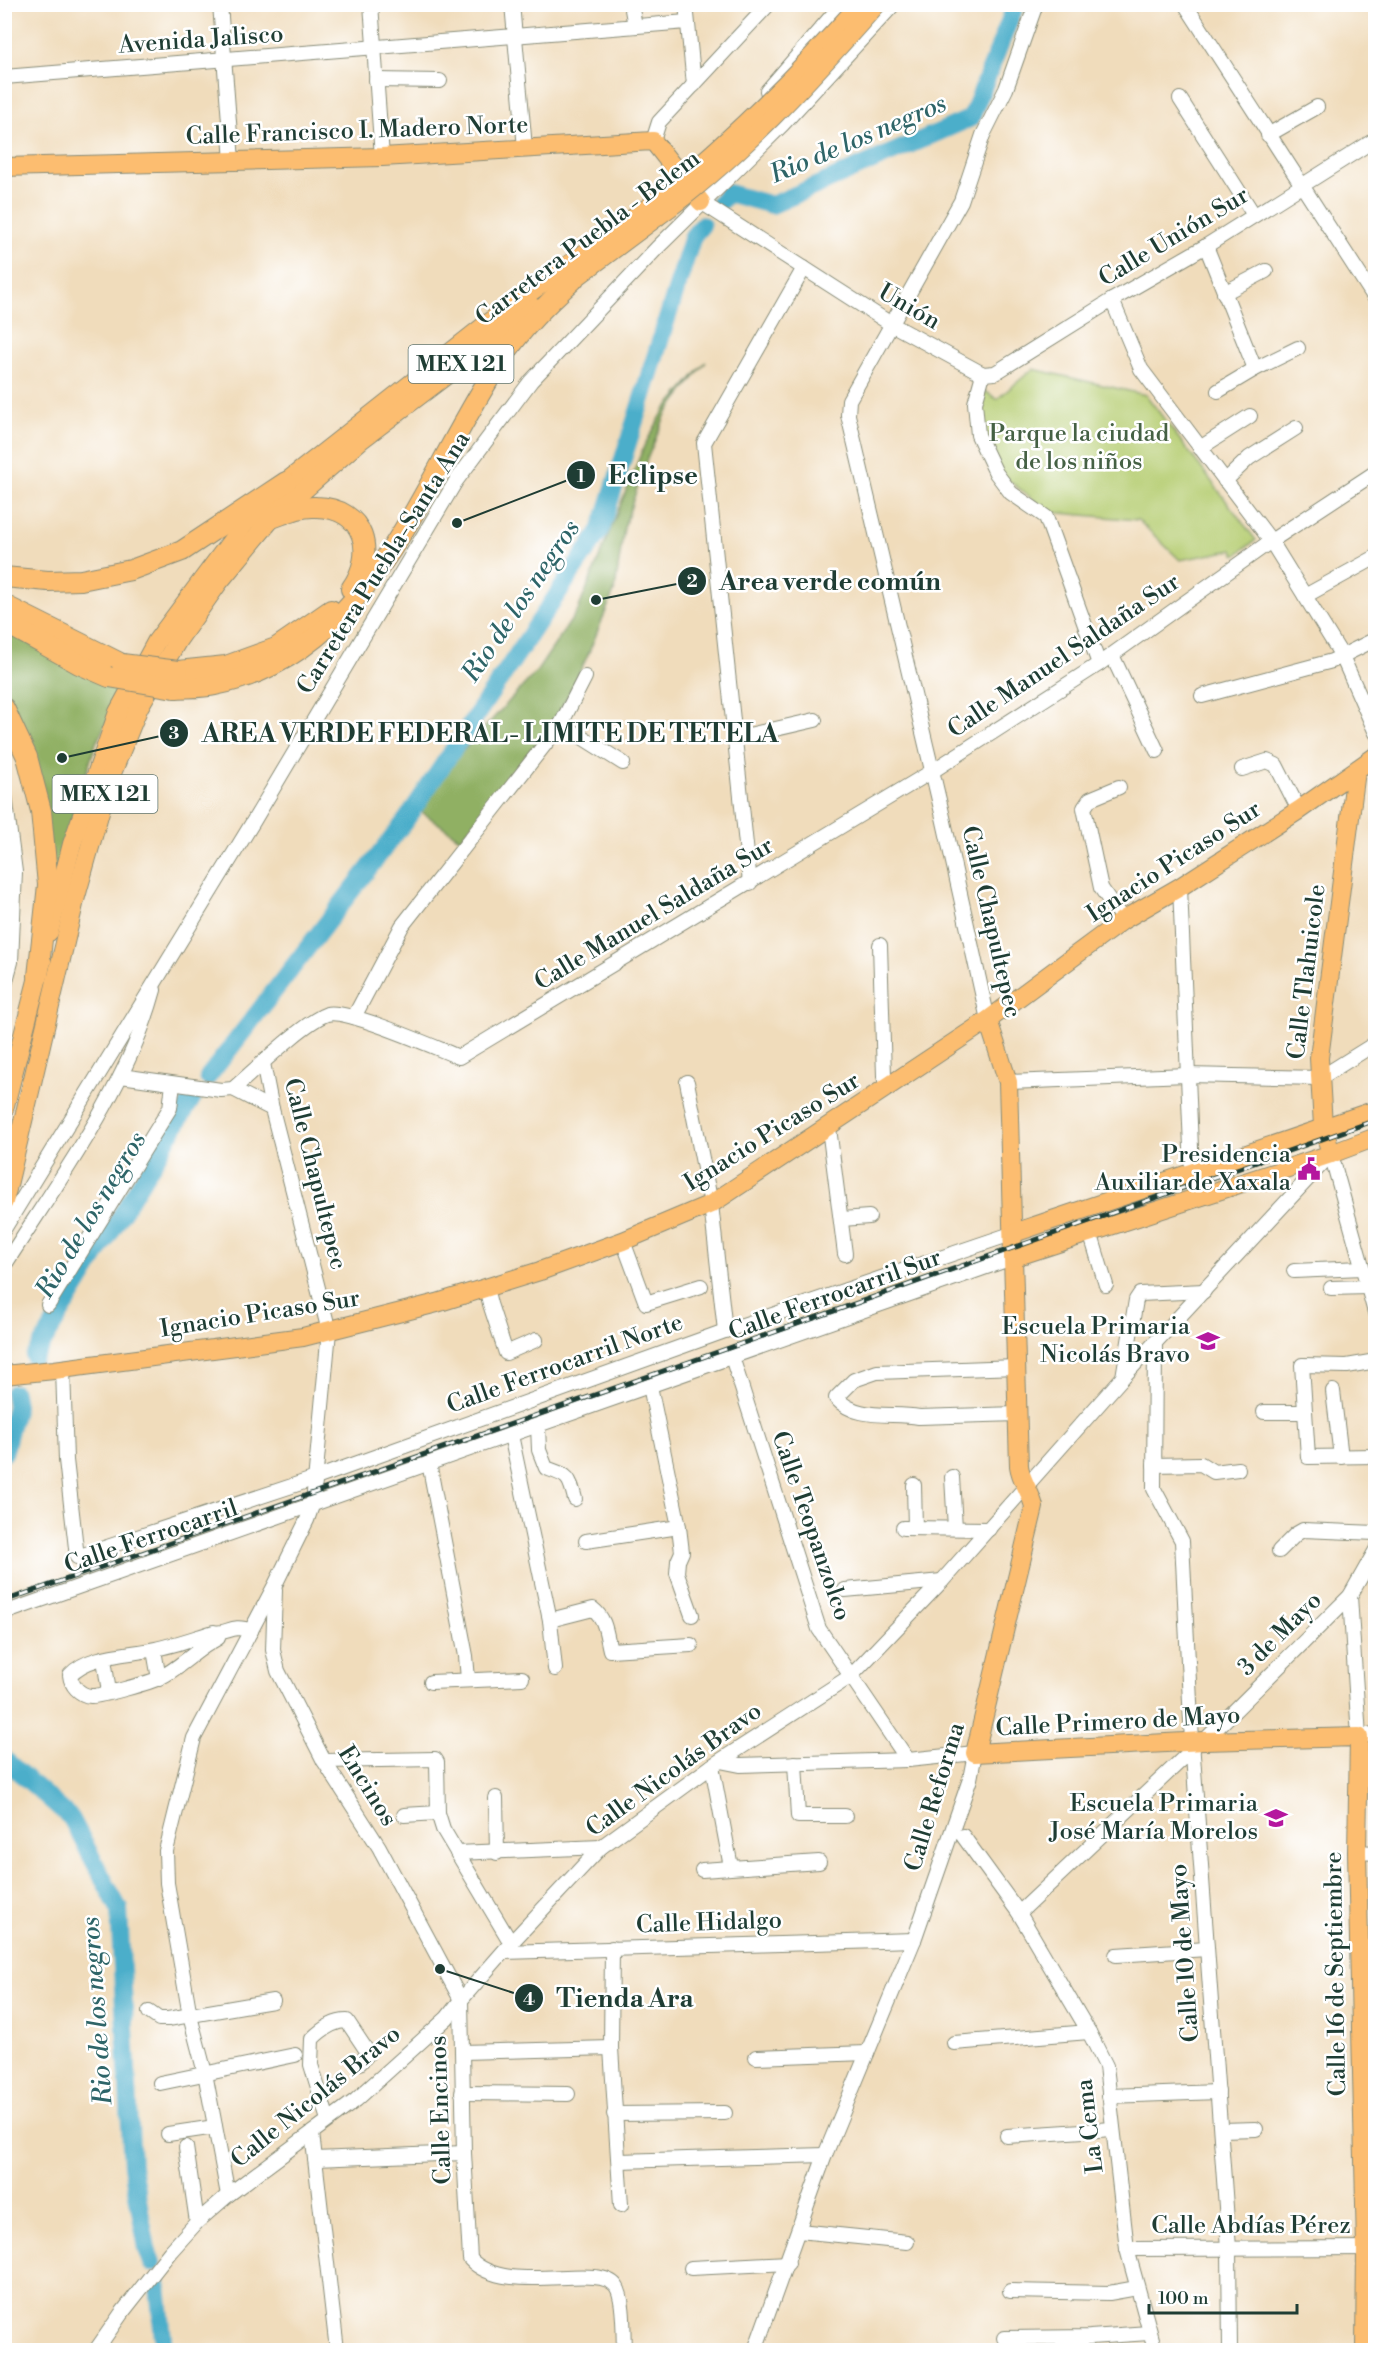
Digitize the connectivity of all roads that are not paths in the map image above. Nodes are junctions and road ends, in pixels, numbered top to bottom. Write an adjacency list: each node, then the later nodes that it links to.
1 (220, 4): 17 (street)
2 (371, 4): 16 (street)
3 (512, 4): 15 (street)
4 (631, 4): 14 (street)
5 (686, 4): 13 (street)
6 (769, 4): 21 (street)
7 (842, 4): 24 (street)
8 (860, 4): 24 (main road, Carretera Puebla - Belem / MEX 121, bridge)
9 (877, 4): 34 (main road, Carretera Puebla - Belem / MEX 121, bridge)
10 (894, 4): 33 (street, Carretera Puebla-Santa Ana)
11 (1036, 4): 43 (street, Calle Chapultepec)
12 (1185, 4): 25 (street)
13 (687, 22): 14 (street, Avenida Jalisco); 21 (street)
14 (635, 26): 15 (street, Avenida Jalisco)
15 (514, 36): 16 (street, Avenida Jalisco); 28 (street)
16 (374, 48): 17 (street, Avenida Jalisco); 19 (street)
17 (224, 61): 18 (street, Avenida Jalisco); 30 (street)
18 (4, 77)
19 (376, 80): 20 (street); 29 (street)
20 (440, 81)
21 (694, 85): 27 (street)
22 (1180, 99): 35 (street)
23 (1317, 106): 25 (street)
24 (751, 117): 34 (main road, Carretera Puebla - Belem / MEX 121, bridge)
25 (1268, 135): 32 (street)
26 (1376, 139): 32 (street, Calle Unión Sur)
27 (653, 141): 28 (main road, Calle Francisco I. Madero Norte); 33 (main road)
28 (525, 148): 29 (main road, Calle Francisco I. Madero Norte)
29 (382, 156): 30 (main road, Calle Francisco I. Madero Norte)
30 (232, 161): 31 (main road, Calle Francisco I. Madero Norte)
31 (4, 167)
32 (1302, 186): 35 (street, Calle Unión Sur); 42 (street)
33 (701, 202): 37 (street, Unión); 87 (street, Carretera Puebla-Santa Ana)
34 (653, 212): 39 (main road, Carretera Puebla - Belem / MEX 121); 53 (main road, Carretera Puebla - Belem / MEX 121)
35 (1254, 215): 36 (street, Calle Unión Sur)
36 (1206, 246): 40 (street); 41 (street, Calle Unión Sur)
37 (804, 268): 43 (street, Unión); 73 (street)
38 (1266, 271): 40 (street)
39 (573, 280): 54 (main road, Carretera Puebla - Belem / MEX 121); 67 (highway)
40 (1224, 293): 45 (street)
41 (1112, 300): 46 (street, Calle Unión Sur); 50 (street)
42 (1376, 300)
43 (891, 324): 46 (street, Unión); 79 (street, Calle Chapultepec)
44 (1298, 348): 45 (street)
45 (1254, 369): 47 (street)
46 (989, 374): 64 (street)
47 (1218, 391)
48 (1250, 416): 50 (street)
49 (1296, 428): 52 (street)
50 (1200, 448): 52 (street)
51 (1376, 472): 55 (street, Calle Manuel Saldaña Sur)
52 (1225, 481): 55 (street)
53 (286, 482): 57 (highway); 88 (main road, Carretera Puebla - Belem / MEX 121)
54 (272, 518): 67 (highway); 111 (main road, Carretera Puebla - Belem / MEX 121)
55 (1271, 541): 58 (street); 62 (street, Calle Manuel Saldaña Sur)
56 (1376, 557): 58 (street)
57 (4, 578)
58 (1305, 596): 63 (street)
59 (4, 605): 65 (highway)
60 (4, 622): 65 (highway)
61 (1376, 639): 63 (street)
62 (1112, 655): 64 (street, Calle Manuel Saldaña Sur); 74 (street)
63 (1342, 656): 68 (street); 72 (street)
64 (1099, 664): 79 (street, Calle Manuel Saldaña Sur)
65 (115, 670): 67 (highway, bridge)
66 (585, 677): 71 (street)
67 (176, 680)
68 (1202, 696)
69 (4, 708): 88 (highway)
70 (815, 720): 73 (street)
71 (561, 724): 76 (street); 90 (street)
72 (1376, 733)
73 (736, 738): 83 (street)
74 (1157, 751)
75 (1376, 756): 78 (main road, Ignacio Picaso Sur)
76 (623, 763)
77 (1242, 770): 82 (street)
78 (1356, 771): 82 (main road, Ignacio Picaso Sur); 97 (main road, Calle Tlahuicole)
79 (931, 772): 83 (street, Calle Manuel Saldaña Sur); 91 (street, Calle Chapultepec)
80 (4, 788): 89 (street)
81 (1119, 788): 85 (street)
82 (1299, 810): 84 (main road, Ignacio Picaso Sur)
83 (750, 883): 90 (street, Calle Manuel Saldaña Sur)
84 (1180, 887): 85 (main road, Ignacio Picaso Sur); 95 (street)
85 (1123, 920): 91 (main road, Ignacio Picaso Sur)
86 (880, 945): 101 (street)
87 (158, 975): 96 (street); 115 (street, Carretera Puebla-Santa Ana)
88 (38, 976): 93 (main road, Carretera Puebla - Belem / MEX 121)
89 (4, 988)
90 (354, 1017): 94 (street, Calle Manuel Saldaña Sur)
91 (988, 1020): 99 (main road, Calle Chapultepec); 101 (main road, Ignacio Picaso Sur)
92 (1376, 1043): 97 (street)
93 (10, 1060): 103 (main road, Carretera Puebla - Belem / MEX 121)
94 (263, 1063): 102 (street, Calle Manuel Saldaña Sur); 104 (street, Calle Chapultepec)
95 (1187, 1075): 97 (street); 99 (street); 110 (street)
96 (121, 1076): 100 (street); 121 (street)
97 (1320, 1078): 106 (main road, Calle Tlahuicole)
98 (687, 1082): 112 (street)
99 (1008, 1082): 117 (main road, Calle Chapultepec)
100 (174, 1084): 102 (street); 130 (street)
101 (887, 1088): 107 (main road, Ignacio Picaso Sur)
102 (233, 1089): 104 (street)
103 (4, 1109)
104 (272, 1109): 132 (street, Calle Chapultepec)
105 (1376, 1110): 106 (main road, Calle Ferrocarril Norte)
106 (1323, 1126): 109 (main road, Calle Tlahuicole); 110 (main road, Calle Ferrocarril Norte)
107 (829, 1128): 112 (main road, Ignacio Picaso Sur); 114 (street)
108 (1376, 1137): 109 (main road, Calle Ferrocarril Sur)
109 (1331, 1154): 116 (main road, Calle Ferrocarril Sur); 122 (street, Calle Tlahuicole); 128 (street, Calle Nicolás Bravo)
110 (1192, 1172): 117 (main road, Calle Ferrocarril Norte)
111 (4, 1202)
112 (711, 1204): 118 (main road, Ignacio Picaso Sur); 133 (street)
113 (869, 1217): 114 (street)
114 (842, 1219): 119 (street)
115 (4, 1229)
116 (1090, 1232): 120 (main road, Calle Ferrocarril Sur); 125 (street)
117 (1014, 1233): 120 (main road, Calle Reforma); 133 (street, Calle Ferrocarril Norte)
118 (623, 1241): 124 (street); 126 (main road, Ignacio Picaso Sur)
119 (845, 1254)
120 (1015, 1257): 136 (street, Calle Ferrocarril Sur); 138 (main road, Calle Reforma)
121 (4, 1266)
122 (1362, 1268): 123 (street); 129 (street, Calle Tlahuicole)
123 (1294, 1271)
124 (701, 1286)
125 (1106, 1286)
126 (486, 1287): 132 (main road, Ignacio Picaso Sur); 134 (street)
127 (1331, 1288): 129 (street)
128 (1204, 1291): 135 (street, Calle Nicolás Bravo); 141 (street)
129 (1371, 1294): 131 (street, Calle Tlahuicole)
130 (48, 1305)
131 (1376, 1316)
132 (329, 1331): 139 (main road, Ignacio Picaso Sur); 155 (street, Calle Chapultepec)
133 (725, 1331): 155 (street, Calle Ferrocarril Norte)
134 (536, 1340)
135 (1155, 1343): 141 (street, Calle Nicolás Bravo); 152 (street, Calle 10 de Mayo)
136 (732, 1357): 142 (street, Calle Ferrocarril Sur); 180 (street, Calle Teopanzolco)
137 (1376, 1361): 145 (street)
138 (1017, 1367): 146 (main road, Calle Reforma); 146 (street)
139 (63, 1369): 140 (main road, Ignacio Picaso Sur); 155 (street, Calle Ferrocarril)
140 (5, 1374)
141 (1123, 1377): 157 (street, Calle Nicolás Bravo)
142 (650, 1386): 147 (street, Calle Ferrocarril Sur); 160 (street)
143 (1333, 1392): 150 (street)
144 (1264, 1412): 145 (street)
145 (1305, 1412): 150 (street)
146 (1018, 1413): 157 (main road, Calle Reforma)
147 (538, 1426): 148 (street, Calle Ferrocarril Sur); 158 (street)
148 (511, 1435): 151 (street, Calle Ferrocarril Sur); 173 (street)
149 (1376, 1456): 150 (street)
150 (1341, 1457)
151 (429, 1463): 159 (street, Calle Ferrocarril Sur); 183 (street)
152 (1154, 1465): 153 (street); 187 (street, Calle 10 de Mayo)
153 (1238, 1469)
154 (952, 1477): 161 (street)
155 (316, 1478): 159 (street, Calle Chapultepec)
156 (914, 1485): 161 (street)
157 (1026, 1487): 162 (street, Calle Nicolás Bravo); 188 (main road, Calle Reforma)
158 (575, 1498)
159 (313, 1503): 168 (street, Calle Chapultepec); 171 (street, Calle Ferrocarril)
160 (679, 1527): 164 (street); 172 (street)
161 (955, 1528): 162 (street)
162 (989, 1529): 167 (street, Calle Nicolás Bravo)
163 (1376, 1533): 166 (street)
164 (586, 1541)
165 (1376, 1550): 170 (street, 3 de Mayo)
166 (1279, 1551)
167 (942, 1581): 169 (street); 180 (street, Calle Nicolás Bravo)
168 (276, 1585): 174 (street, Calle Chapultepec); 190 (street, Encinos)
169 (845, 1590)
170 (1350, 1596): 186 (street, Calle 16 de Septiembre); 187 (street, 3 de Mayo)
171 (4, 1612)
172 (692, 1615)
173 (550, 1620): 176 (street); 179 (street)
174 (251, 1631): 175 (street); 216 (street, Calle Chapultepec)
175 (196, 1644): 177 (street); 182 (street)
176 (691, 1645)
177 (154, 1650): 178 (street); 182 (street)
178 (104, 1659): 185 (street); 185 (street)
179 (555, 1669)
180 (851, 1676): 189 (street, Calle Teopanzolco); 191 (street, Calle Nicolás Bravo)
181 (522, 1678): 183 (street)
182 (159, 1679): 185 (street)
183 (468, 1679): 184 (street)
184 (431, 1682)
185 (109, 1692)
186 (1367, 1735): 187 (main road, Calle Primero de Mayo); 199 (main road, Calle 16 de Septiembre)
187 (1196, 1744): 188 (main road, Calle Primero de Mayo); 206 (street, 3 de Mayo); 210 (street, Calle 10 de Mayo)
188 (975, 1753): 189 (street, Calle Primero de Mayo); 207 (street, Calle Reforma)
189 (908, 1760): 192 (street, Calle Primero de Mayo)
190 (324, 1761): 194 (street); 213 (street, Encinos)
191 (716, 1763): 192 (street, Calle Primero de Mayo); 198 (street, Calle Nicolás Bravo); 204 (street)
192 (795, 1763): 196 (street)
193 (496, 1798): 201 (street)
194 (438, 1813): 195 (street); 200 (street)
195 (404, 1815)
196 (845, 1816)
197 (963, 1836): 206 (street, La Cema)
198 (601, 1847): 201 (street); 208 (street, Calle Nicolás Bravo)
199 (1357, 1852): 202 (street); 211 (main road, Calle 16 de Septiembre)
200 (457, 1853): 201 (street); 208 (street)
201 (497, 1853)
202 (1376, 1853)
203 (819, 1862): 204 (street)
204 (731, 1867): 205 (street)
205 (702, 1870)
206 (1018, 1913): 217 (street, La Cema)
207 (914, 1940): 209 (street, Calle Hidalgo); 221 (street, Calle Reforma)
208 (508, 1948): 209 (street, Calle Hidalgo); 213 (street, Calle Nicolás Bravo)
209 (612, 1948): 219 (street)
210 (1207, 1949): 212 (street); 228 (street, Calle 10 de Mayo)
211 (1368, 1953): 226 (main road, Calle 16 de Septiembre)
212 (1116, 1955)
213 (460, 2000): 220 (street, Calle Encinos); 234 (street, Calle Nicolás Bravo)
214 (273, 2001): 216 (street)
215 (149, 2012): 216 (street)
216 (190, 2016): 225 (street, Calle Chapultepec)
217 (1089, 2032): 218 (street); 231 (street, La Cema)
218 (954, 2043)
219 (611, 2048): 220 (street); 233 (street)
220 (463, 2052): 229 (street, Calle Encinos)
221 (867, 2054): 223 (street); 244 (street, Calle Reforma)
222 (295, 2055): 225 (street)
223 (756, 2057)
224 (360, 2063): 234 (street)
225 (205, 2073): 227 (street); 235 (street, Calle Chapultepec)
226 (1369, 2075): 253 (main road, Calle 16 de Septiembre)
227 (160, 2083)
228 (1218, 2092): 231 (street); 238 (street, Calle 10 de Mayo)
229 (462, 2093): 230 (street); 243 (street, Calle Encinos)
230 (568, 2094)
231 (1109, 2096): 236 (street, La Cema)
232 (725, 2113): 233 (street)
233 (614, 2114): 246 (street)
234 (328, 2120): 239 (street, Calle Nicolás Bravo)
235 (215, 2127): 240 (street); 247 (street, Calle Chapultepec)
236 (1113, 2129): 241 (street); 254 (street, La Cema)
237 (1256, 2129): 238 (street)
238 (1221, 2130): 252 (street, Calle 10 de Mayo)
239 (312, 2133): 245 (street); 247 (street, Calle Nicolás Bravo)
240 (168, 2134)
241 (1007, 2136)
242 (186, 2147): 249 (street)
243 (464, 2152): 245 (street); 264 (street, Calle Encinos)
244 (825, 2155): 246 (street); 250 (street, Calle Reforma)
245 (315, 2159): 263 (street)
246 (619, 2161): 248 (street)
247 (228, 2195): 249 (street, Calle Nicolás Bravo)
248 (621, 2205)
249 (197, 2222): 262 (street, Calle Nicolás Bravo)
250 (799, 2231): 251 (street); 255 (street, Calle Reforma)
251 (907, 2242)
252 (1229, 2248): 253 (street, Calle Abdías Pérez); 254 (street, Calle Abdías Pérez); 267 (street, Calle 10 de Mayo)
253 (1371, 2248): 261 (main road, Calle 16 de Septiembre)
254 (1126, 2249): 257 (street, La Cema)
255 (788, 2263): 256 (street); 265 (street, Calle Reforma)
256 (691, 2268)
257 (1137, 2288): 258 (street); 259 (street, La Cema)
258 (1010, 2291)
259 (1149, 2332): 260 (street); 266 (street, La Cema)
260 (1004, 2338)
261 (1368, 2341)
262 (96, 2350)
263 (337, 2350)
264 (624, 2350)
265 (756, 2350)
266 (1155, 2350)
267 (1230, 2350)

